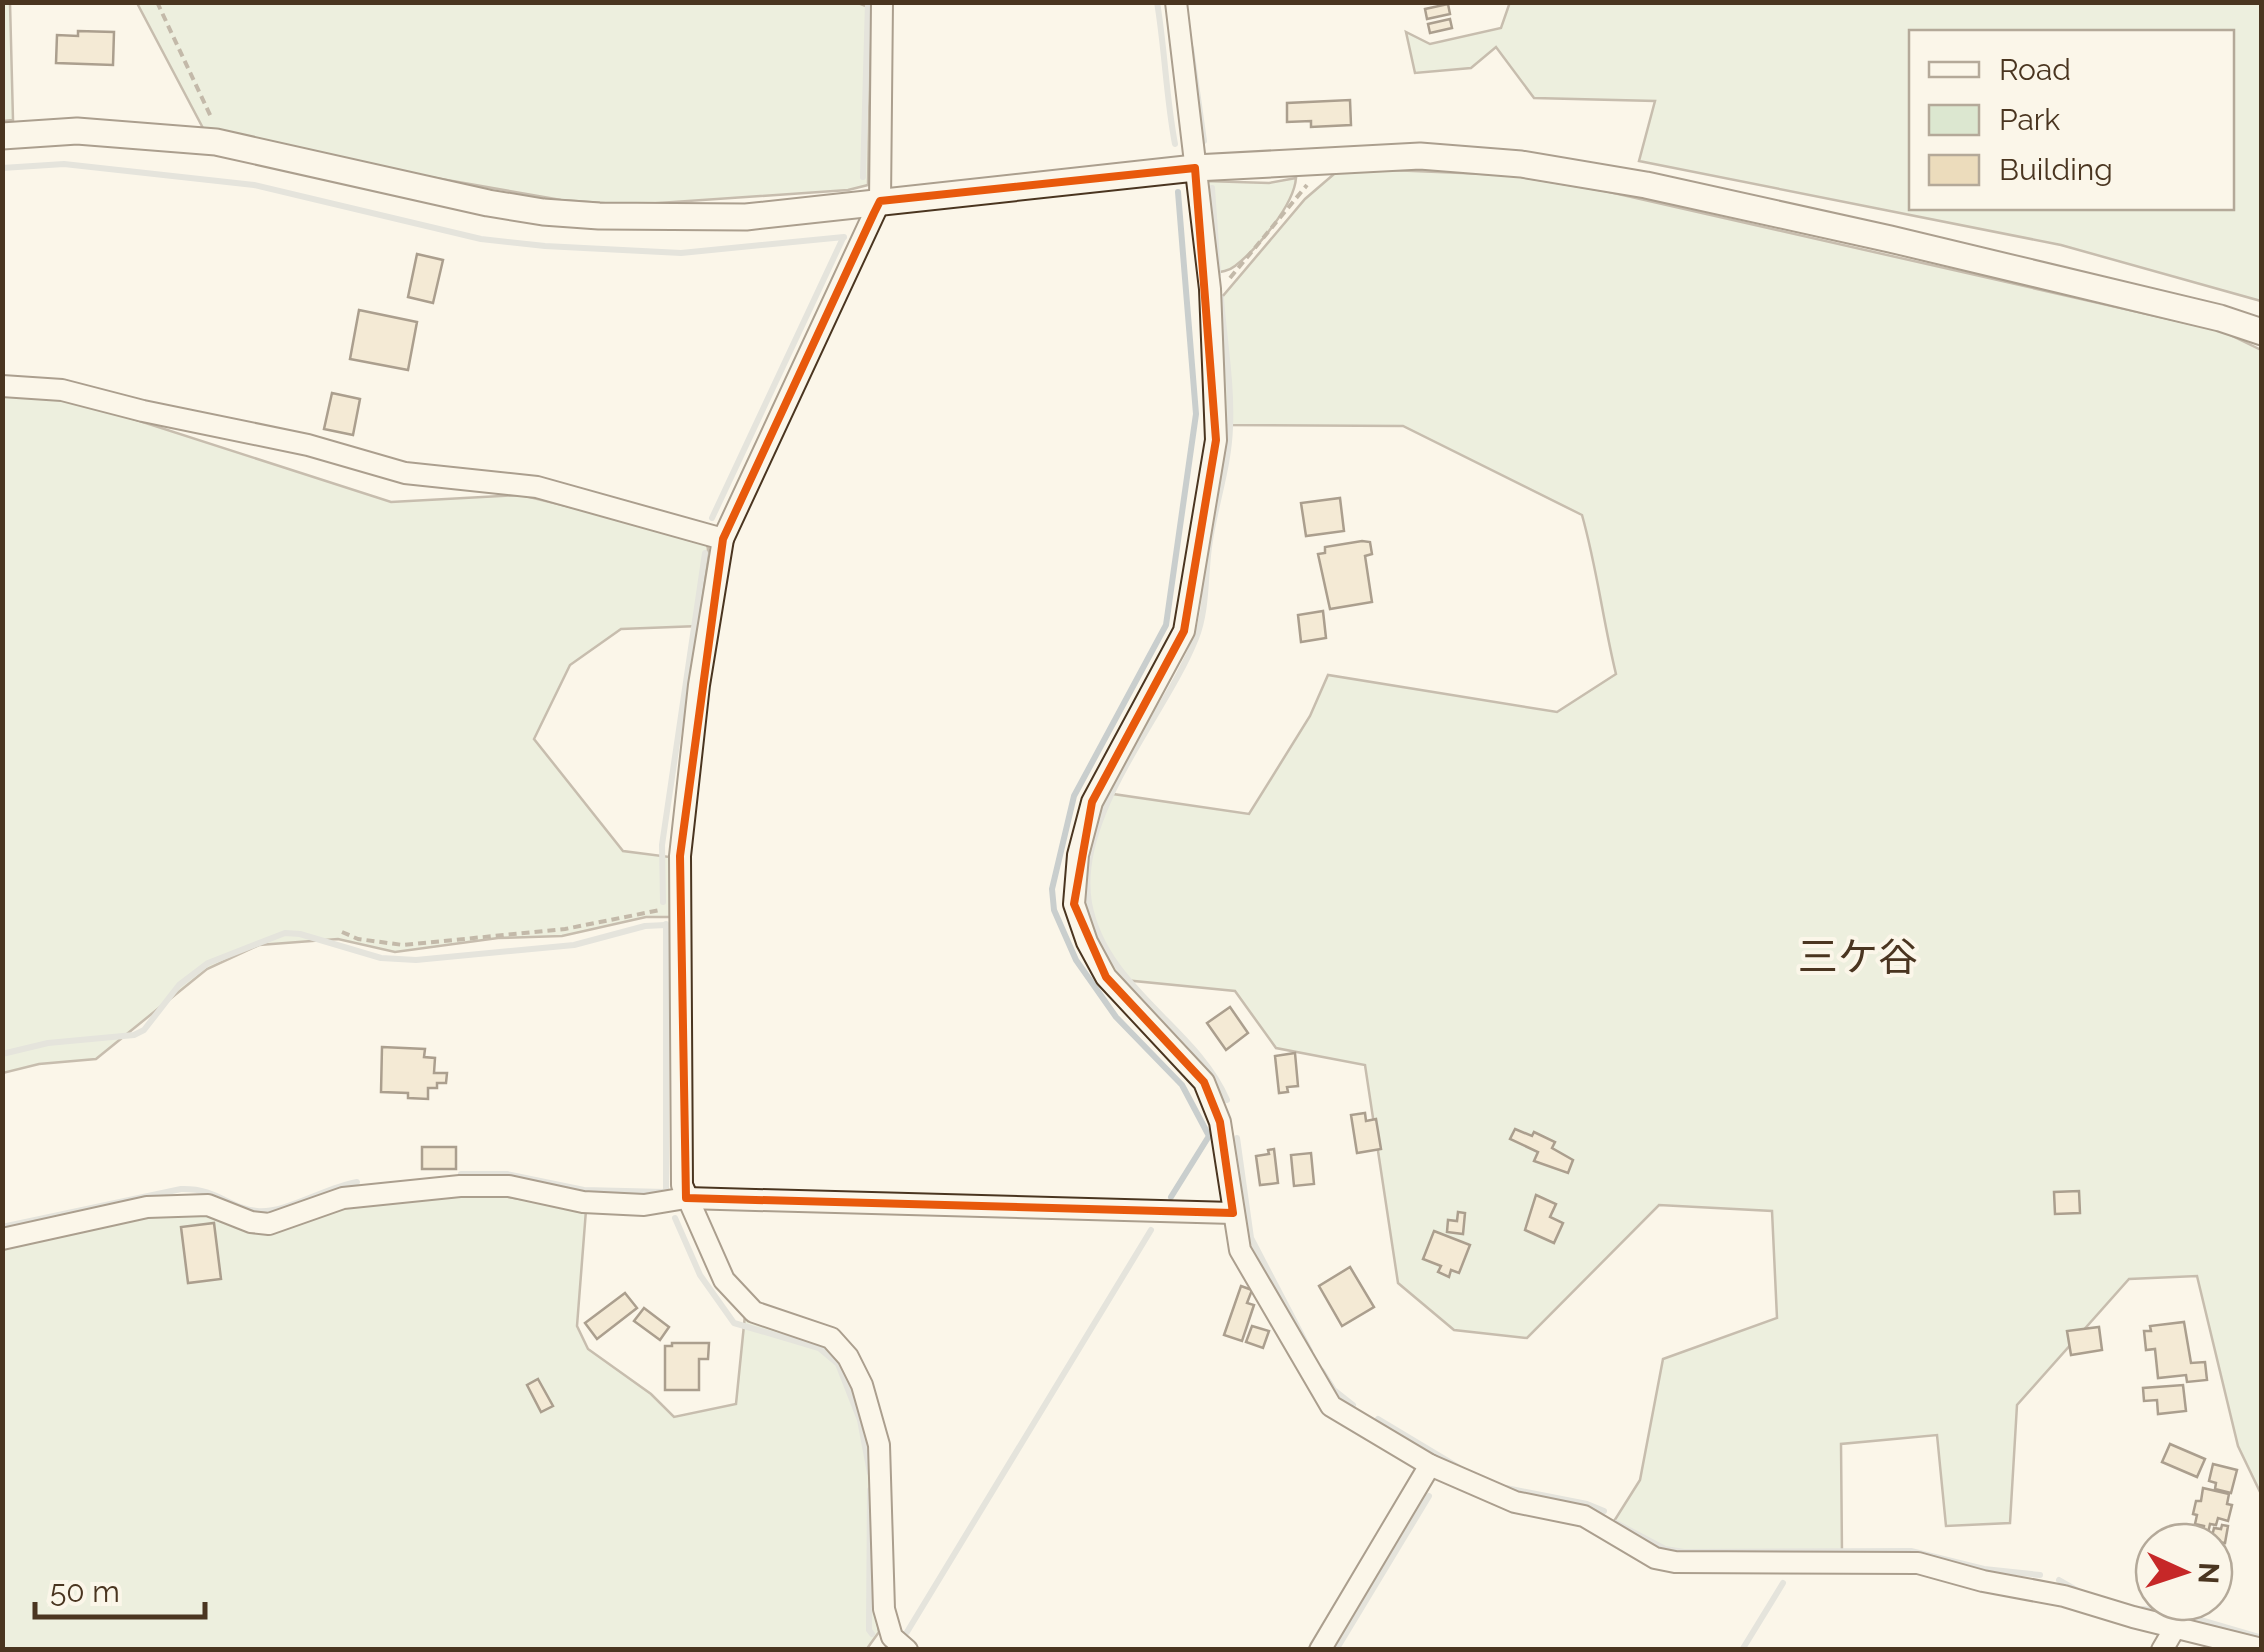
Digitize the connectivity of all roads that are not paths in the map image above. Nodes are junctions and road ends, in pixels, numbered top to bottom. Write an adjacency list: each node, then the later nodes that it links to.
1 (882, 2): 5 (street)
2 (1176, 2): 4 (street)
3 (2, 136): 5 (street)
4 (1194, 168): 5 (street); 6 (street); 10 (street)
5 (880, 201): 8 (street)
6 (2262, 332)
7 (2, 386): 8 (street)
8 (723, 539): 9 (street)
9 (686, 1198): 10 (street); 11 (street); 15 (street)
10 (1233, 1214): 12 (street)
11 (2, 1240)
12 (1430, 1465): 13 (street); 16 (street)
13 (2176, 1626): 14 (street); 17 (street)
14 (2262, 1649)
15 (908, 1650)
16 (1320, 1650)
17 (2162, 1650)

